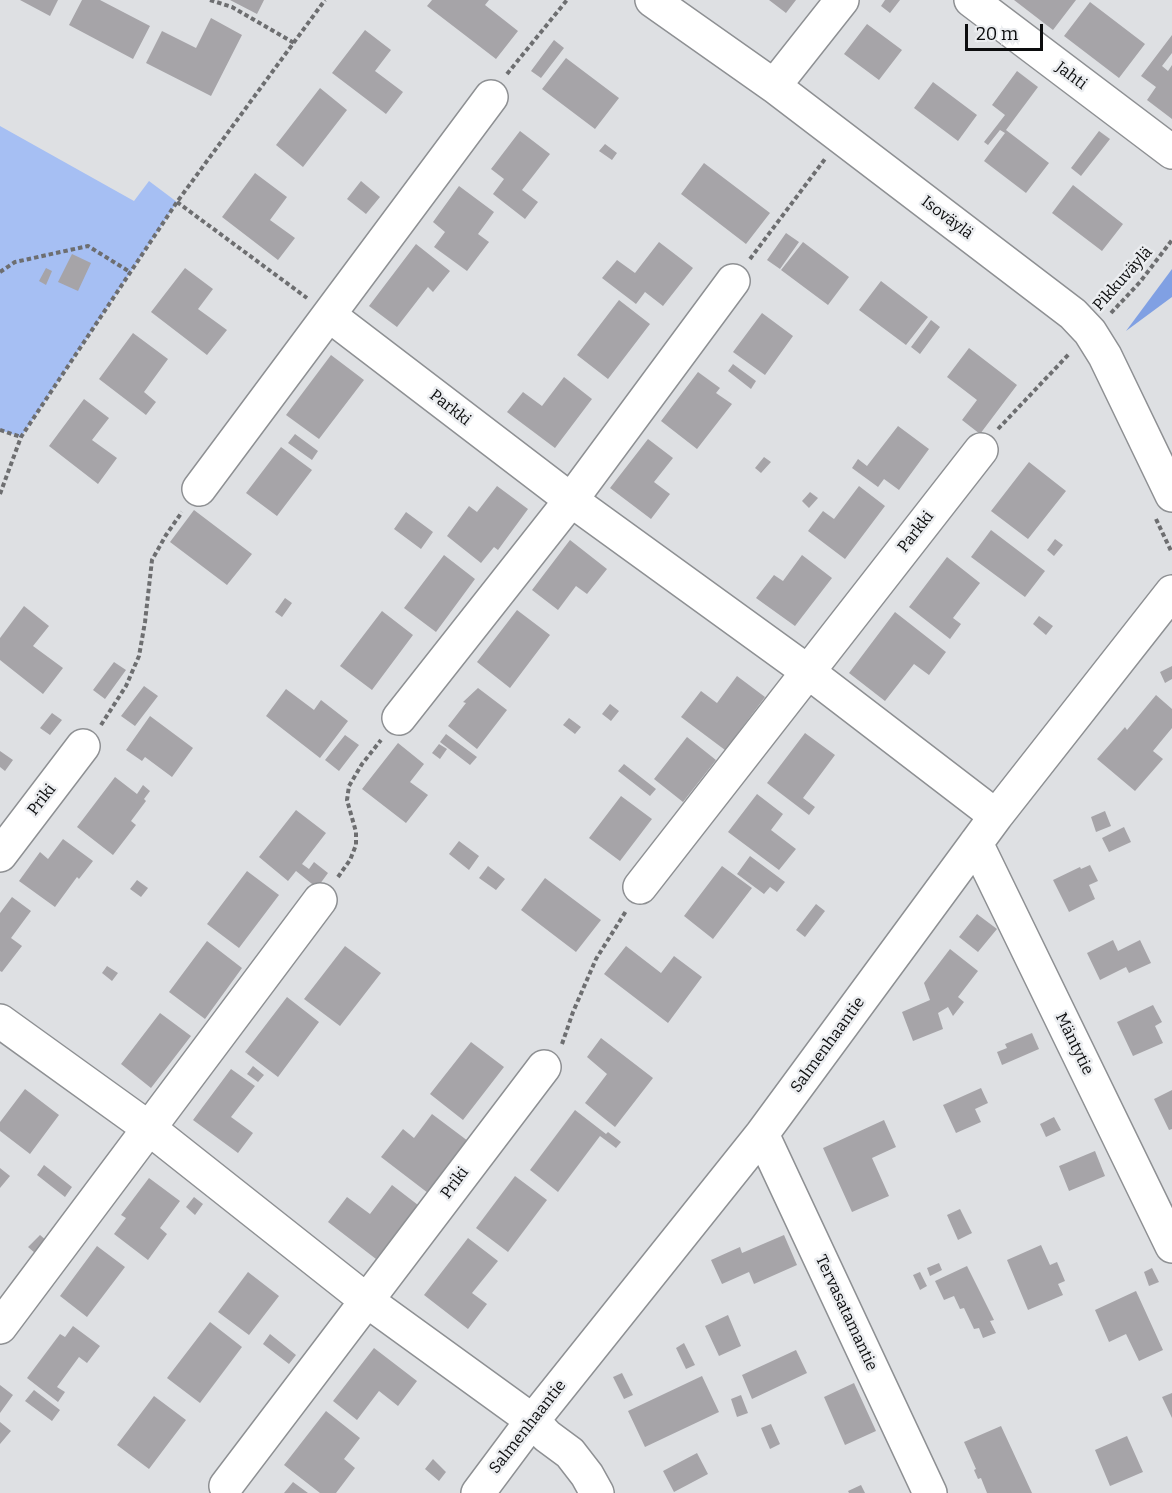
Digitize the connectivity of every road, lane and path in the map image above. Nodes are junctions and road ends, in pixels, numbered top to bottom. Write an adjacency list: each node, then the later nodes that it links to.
1 (210, 0): 7 (path)
2 (326, 0): 7 (path)
3 (567, 0): 9 (path)
4 (651, 0): 8 (street, Isoväylä)
5 (842, 0): 8 (street)
6 (971, 0): 10 (street, Jahti)
7 (294, 43): 12 (path)
8 (774, 86): 18 (street, Isoväylä)
9 (491, 97): 17 (street)
10 (1172, 152)
11 (829, 154): 16 (path)
12 (177, 202): 15 (path); 17 (path)
13 (1172, 240): 18 (path, Pikkuväylä)
14 (0, 272): 15 (path)
15 (130, 272): 20 (path)
16 (733, 281): 24 (street)
17 (329, 315): 22 (street); 24 (street, Parkki)
18 (1083, 346): 21 (path, Pikkuväylä); 25 (street, Isoväylä)
19 (0, 430): 20 (path)
20 (21, 437): 23 (path)
21 (981, 450): 28 (street, Parkki)
22 (199, 489): 30 (path)
23 (0, 494)
24 (571, 500): 28 (street, Parkki); 29 (street)
25 (1162, 503): 26 (path)
26 (1172, 553)
27 (1172, 592): 31 (street, Salmenhaantie)
28 (807, 671): 31 (street, Parkki); 34 (street, Parkki)
29 (399, 718): 35 (path)
30 (83, 746): 33 (street, Priki)
31 (996, 816): 32 (street, Salmenhaantie)
32 (976, 843): 39 (street, Salmenhaantie); 40 (street, Mäntytie)
33 (0, 855)
34 (640, 887): 37 (path)
35 (320, 900): 38 (street)
36 (0, 1021): 38 (street)
37 (544, 1067): 41 (street, Priki)
38 (150, 1129): 41 (street); 42 (street)
39 (762, 1134): 43 (street, Salmenhaantie); 47 (street, Tervasatamantie)
40 (1172, 1246)
41 (366, 1300): 43 (street); 44 (street, Priki)
42 (0, 1327)
43 (532, 1421): 45 (street, Salmenhaantie); 46 (street)
44 (226, 1486)
45 (478, 1493)
46 (597, 1493)
47 (930, 1493)

